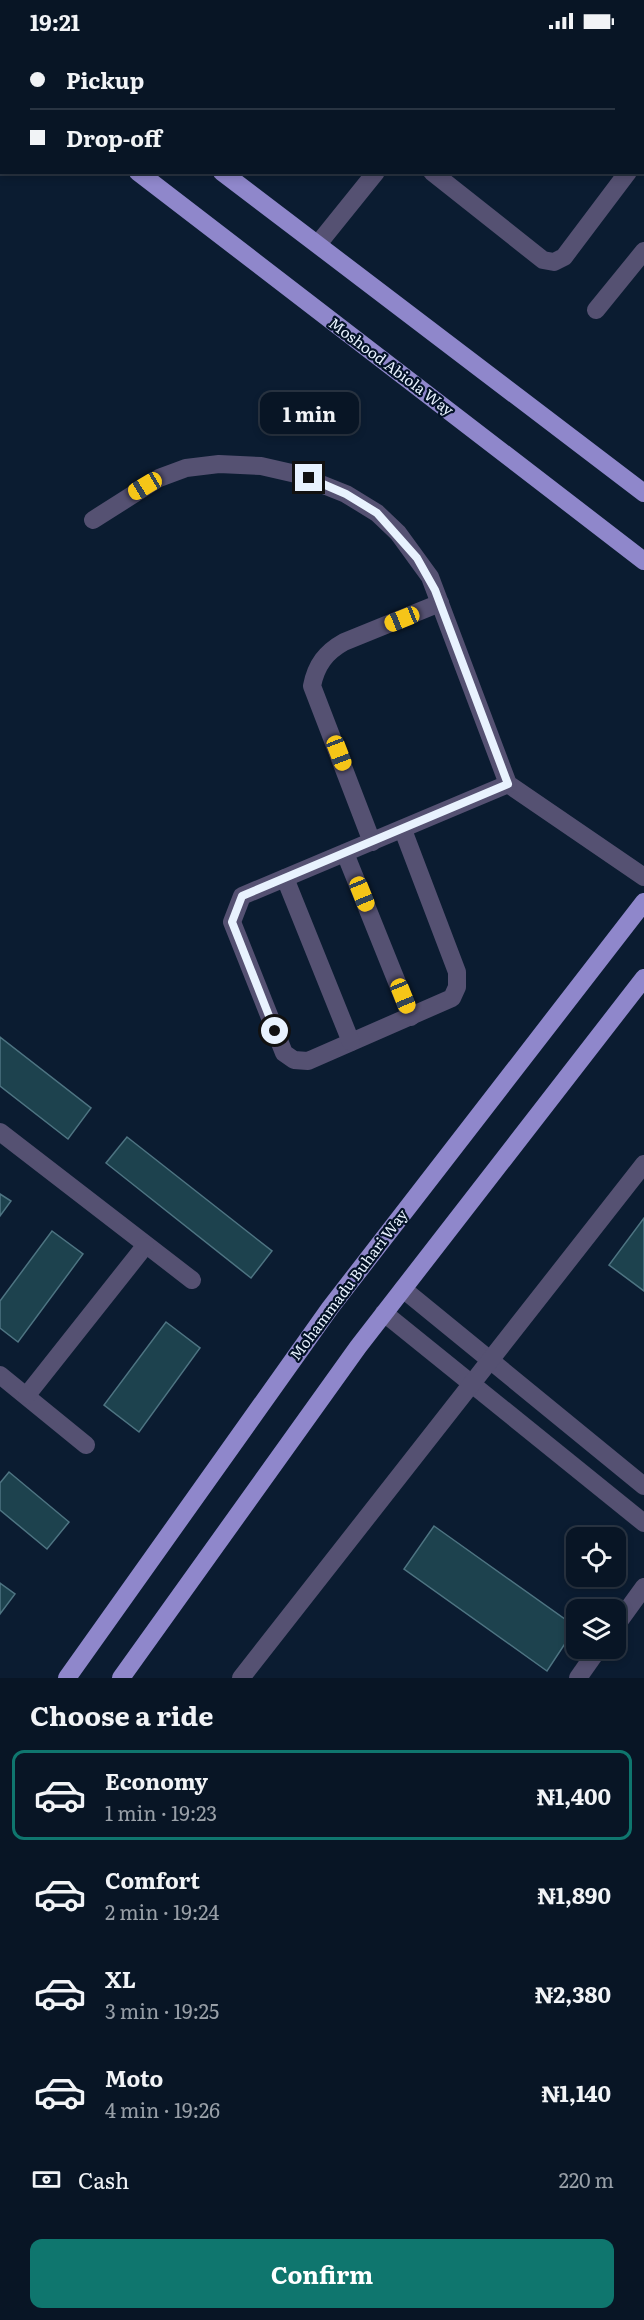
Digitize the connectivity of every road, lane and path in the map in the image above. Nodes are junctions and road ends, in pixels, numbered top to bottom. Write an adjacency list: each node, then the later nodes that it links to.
1 (141, 174): 11 (main road, Moshood Abiola Way)
2 (225, 174): 6 (main road)
3 (374, 174): 6 (street)
4 (435, 174): 5 (street)
5 (626, 174)
6 (318, 244): 9 (main road)
7 (644, 251): 8 (street)
8 (596, 310)
9 (644, 492)
10 (93, 520): 12 (street)
11 (644, 561)
12 (440, 603): 13 (street); 15 (street)
13 (508, 784): 14 (street); 17 (street)
14 (403, 830): 15 (street); 21 (street)
15 (372, 842): 16 (street)
16 (345, 854): 18 (street); 21 (street)
17 (644, 877)
18 (285, 878): 22 (street); 22 (street)
19 (644, 902): 39 (main road, Mohammadu Buhari Way)
20 (644, 978): 27 (main road)
21 (411, 1017): 22 (street)
22 (351, 1042)
23 (0, 1132): 25 (street)
24 (644, 1164): 29 (street)
25 (145, 1246): 26 (street); 32 (street)
26 (192, 1280)
27 (403, 1289): 28 (main road); 29 (street)
28 (384, 1313): 31 (street); 40 (main road)
29 (489, 1362): 31 (street); 34 (street)
30 (0, 1375): 32 (street)
31 (472, 1384): 35 (street); 41 (street)
32 (27, 1395): 33 (street)
33 (86, 1444)
34 (644, 1486)
35 (644, 1523)
36 (644, 1587): 37 (street)
37 (626, 1612)
38 (591, 1659): 42 (street)
39 (67, 1678)
40 (121, 1678)
41 (241, 1678)
42 (578, 1678)

